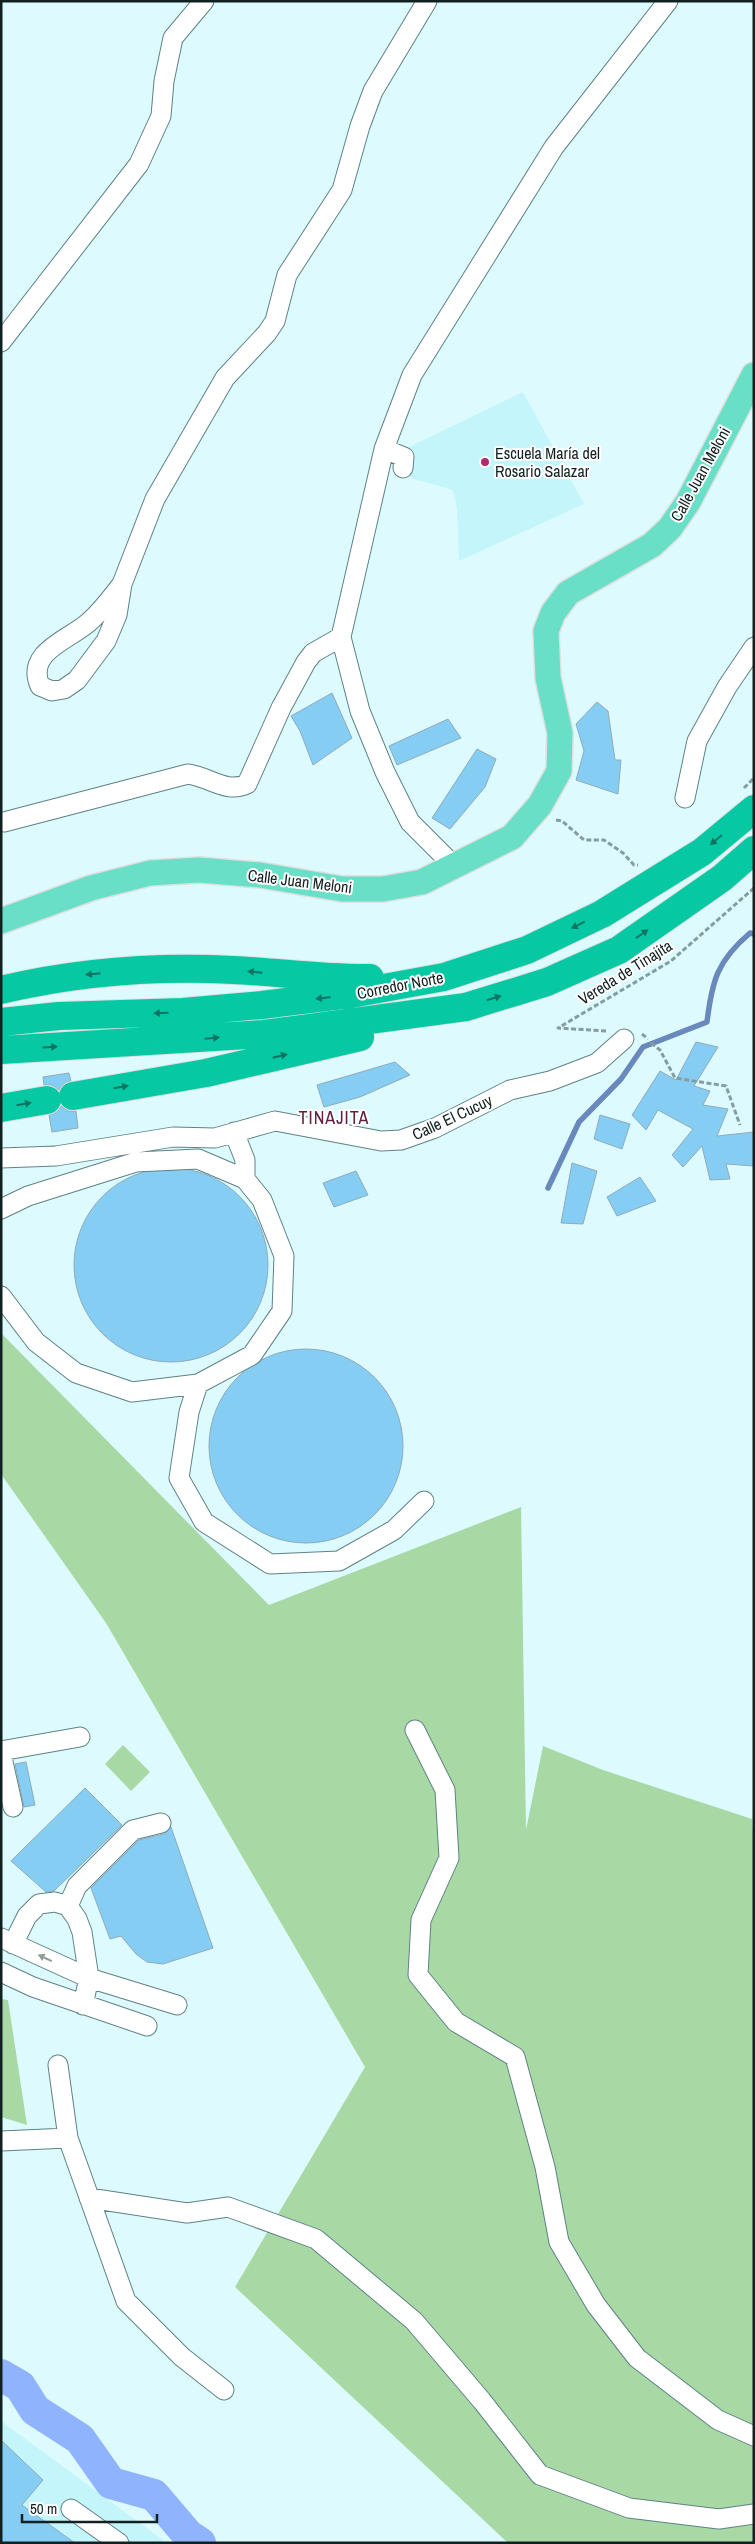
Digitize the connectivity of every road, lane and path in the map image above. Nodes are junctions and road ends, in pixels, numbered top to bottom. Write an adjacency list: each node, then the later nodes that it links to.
1 (204, 1): 4 (street)
2 (427, 1): 8 (street)
3 (668, 1): 6 (street)
4 (1, 342)
5 (754, 375): 13 (main road, Calle Juan Meloni)
6 (384, 449): 7 (street); 9 (street)
7 (403, 468)
8 (122, 584): 8 (street)
9 (341, 636): 14 (street); 17 (street)
10 (754, 647): 11 (street)
11 (685, 798)
12 (754, 809): 20 (highway, Corredor Norte, one-way to 20)
13 (532, 814): 16 (path); 17 (main road, Calle Juan Meloni)
14 (4, 822)
15 (754, 850): 22 (highway, Corredor Norte, one-way to 15)
16 (643, 864)
17 (454, 866): 19 (main road, Calle Juan Meloni)
18 (754, 888): 24 (path, Vereda de Tinajita)
19 (1, 921)
20 (444, 977): 21 (highway, one-way to 21); 23 (highway, Corredor Norte, one-way to 23)
21 (1, 990)
22 (466, 1007): 26 (highway, Corredor Norte, one-way to 22); 27 (highway, one-way to 22)
23 (1, 1022)
24 (624, 1039): 29 (street, Calle El Cucuy)
25 (652, 1043): 28 (path)
26 (1, 1050)
27 (1, 1108)
28 (740, 1125)
29 (234, 1132): 30 (street, Calle El Cucuy); 31 (street)
30 (1, 1158)
31 (245, 1179): 32 (street); 34 (street)
32 (1, 1209)
33 (1, 1296): 34 (street)
34 (198, 1384): 35 (street)
35 (424, 1501)
36 (415, 1730): 53 (street)
37 (80, 1737): 38 (street)
38 (1, 1752): 39 (street)
39 (13, 1807)
40 (161, 1823): 41 (street)
41 (68, 1906): 42 (street); 44 (street)
42 (7, 1941): 44 (street, one-way to 42)
43 (1, 1972): 45 (street)
44 (89, 1978): 45 (street); 46 (street)
45 (83, 2005): 47 (street)
46 (177, 2005)
47 (147, 2026)
48 (58, 2065): 49 (street)
49 (68, 2138): 50 (street); 51 (street)
50 (1, 2141)
51 (88, 2198): 52 (street); 55 (street)
52 (224, 2390)
53 (754, 2436)
54 (71, 2509): 56 (street)
55 (754, 2514)
56 (119, 2543)

